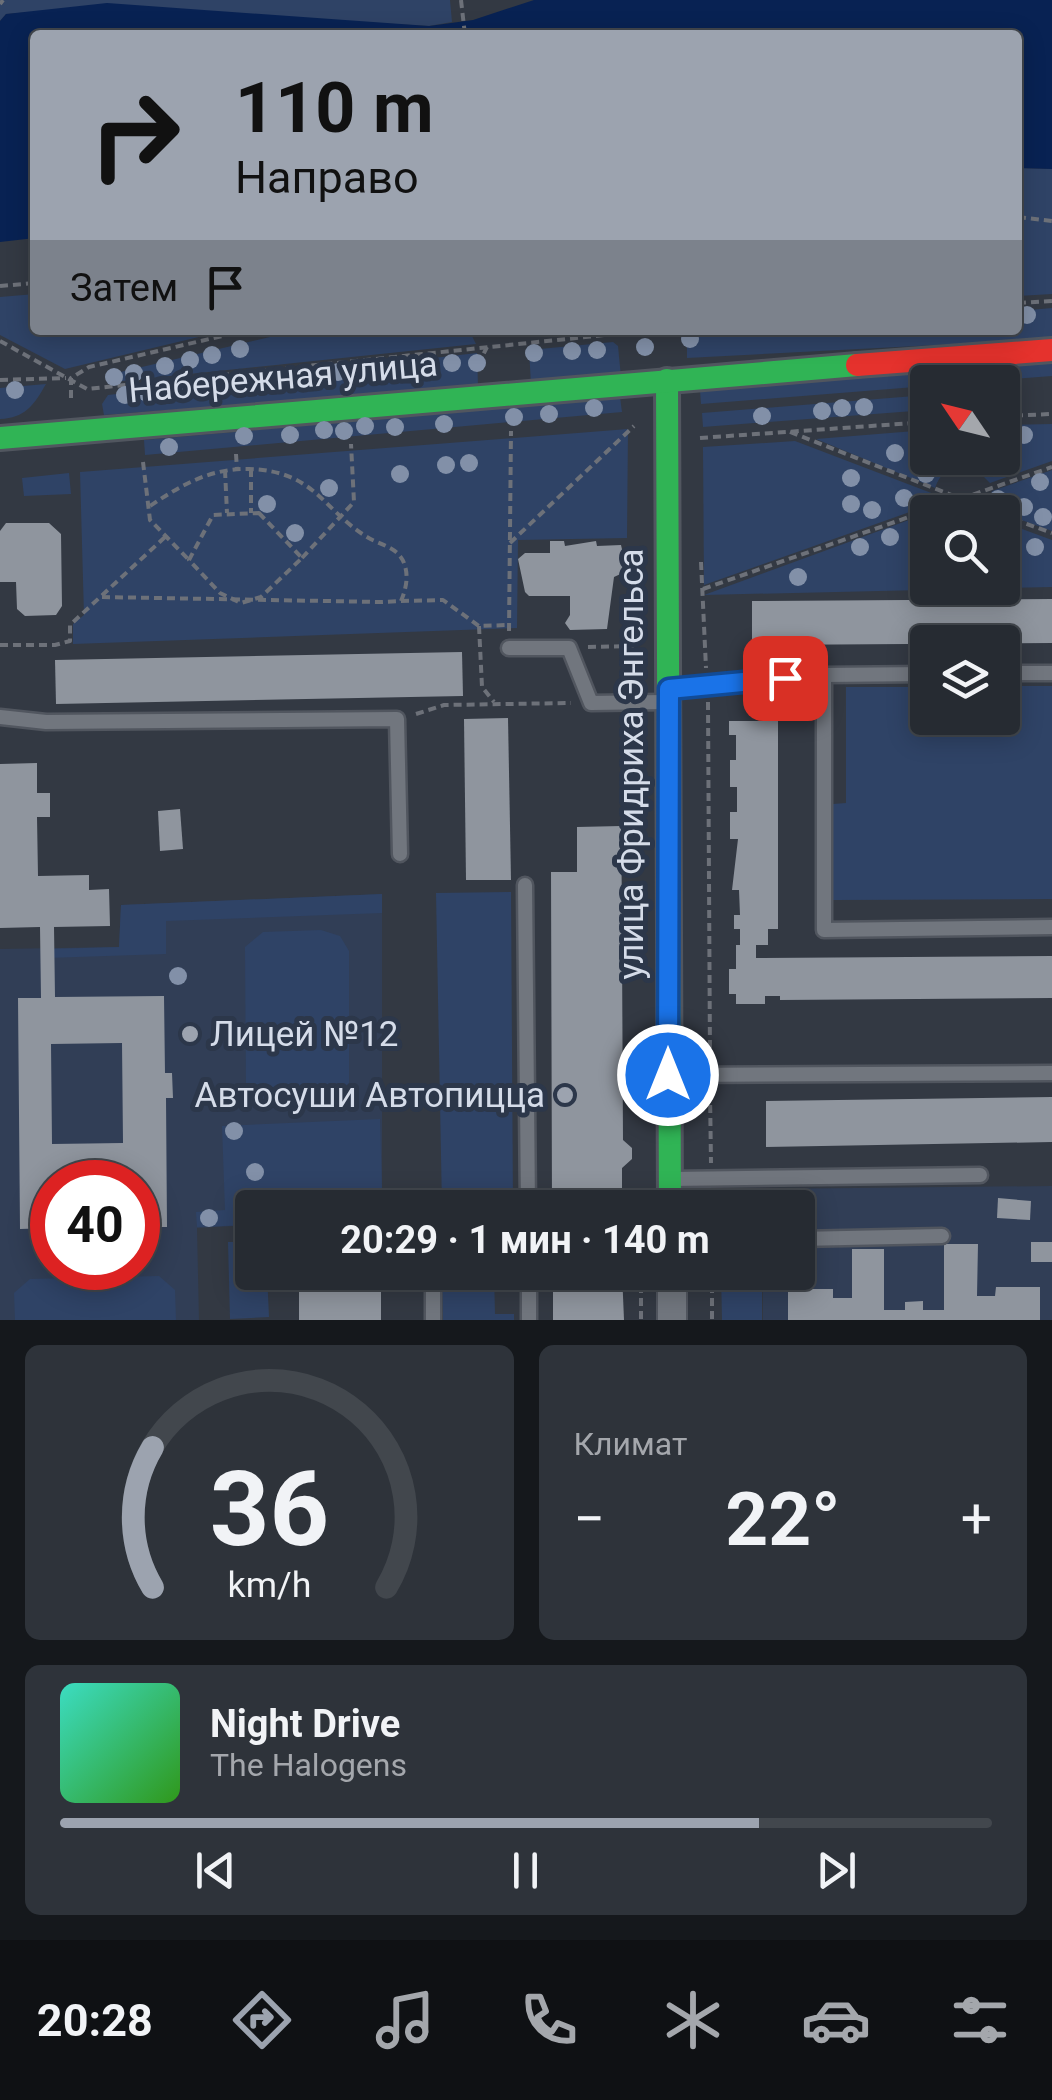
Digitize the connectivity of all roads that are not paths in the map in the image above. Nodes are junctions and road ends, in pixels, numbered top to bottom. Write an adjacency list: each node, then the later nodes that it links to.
1 (1052, 350): 2 (street, Набережная улица)
2 (667, 380): 3 (street, Набережная улица); 9 (street, улица Фридриха Энгельса)
3 (0, 438)
4 (509, 648): 9 (lane)
5 (1052, 672): 6 (lane)
6 (1020, 673)
7 (910, 674): 8 (lane)
8 (824, 675): 9 (lane); 13 (lane)
9 (669, 696): 15 (street, улица Фридриха Энгельса)
10 (0, 717): 11 (lane)
11 (400, 854)
12 (525, 885): 18 (lane)
13 (1052, 927)
14 (1052, 1074): 15 (lane)
15 (668, 1075): 17 (street, улица Фридриха Энгельса)
16 (980, 1174): 17 (lane)
17 (670, 1179): 19 (street, улица Фридриха Энгельса)
18 (528, 1190)
19 (670, 1190)
20 (942, 1236): 21 (lane)
21 (815, 1239)
22 (433, 1290): 25 (lane)
23 (529, 1290): 26 (lane)
24 (672, 1290): 27 (street)
25 (433, 1320)
26 (529, 1320)
27 (672, 1320)

